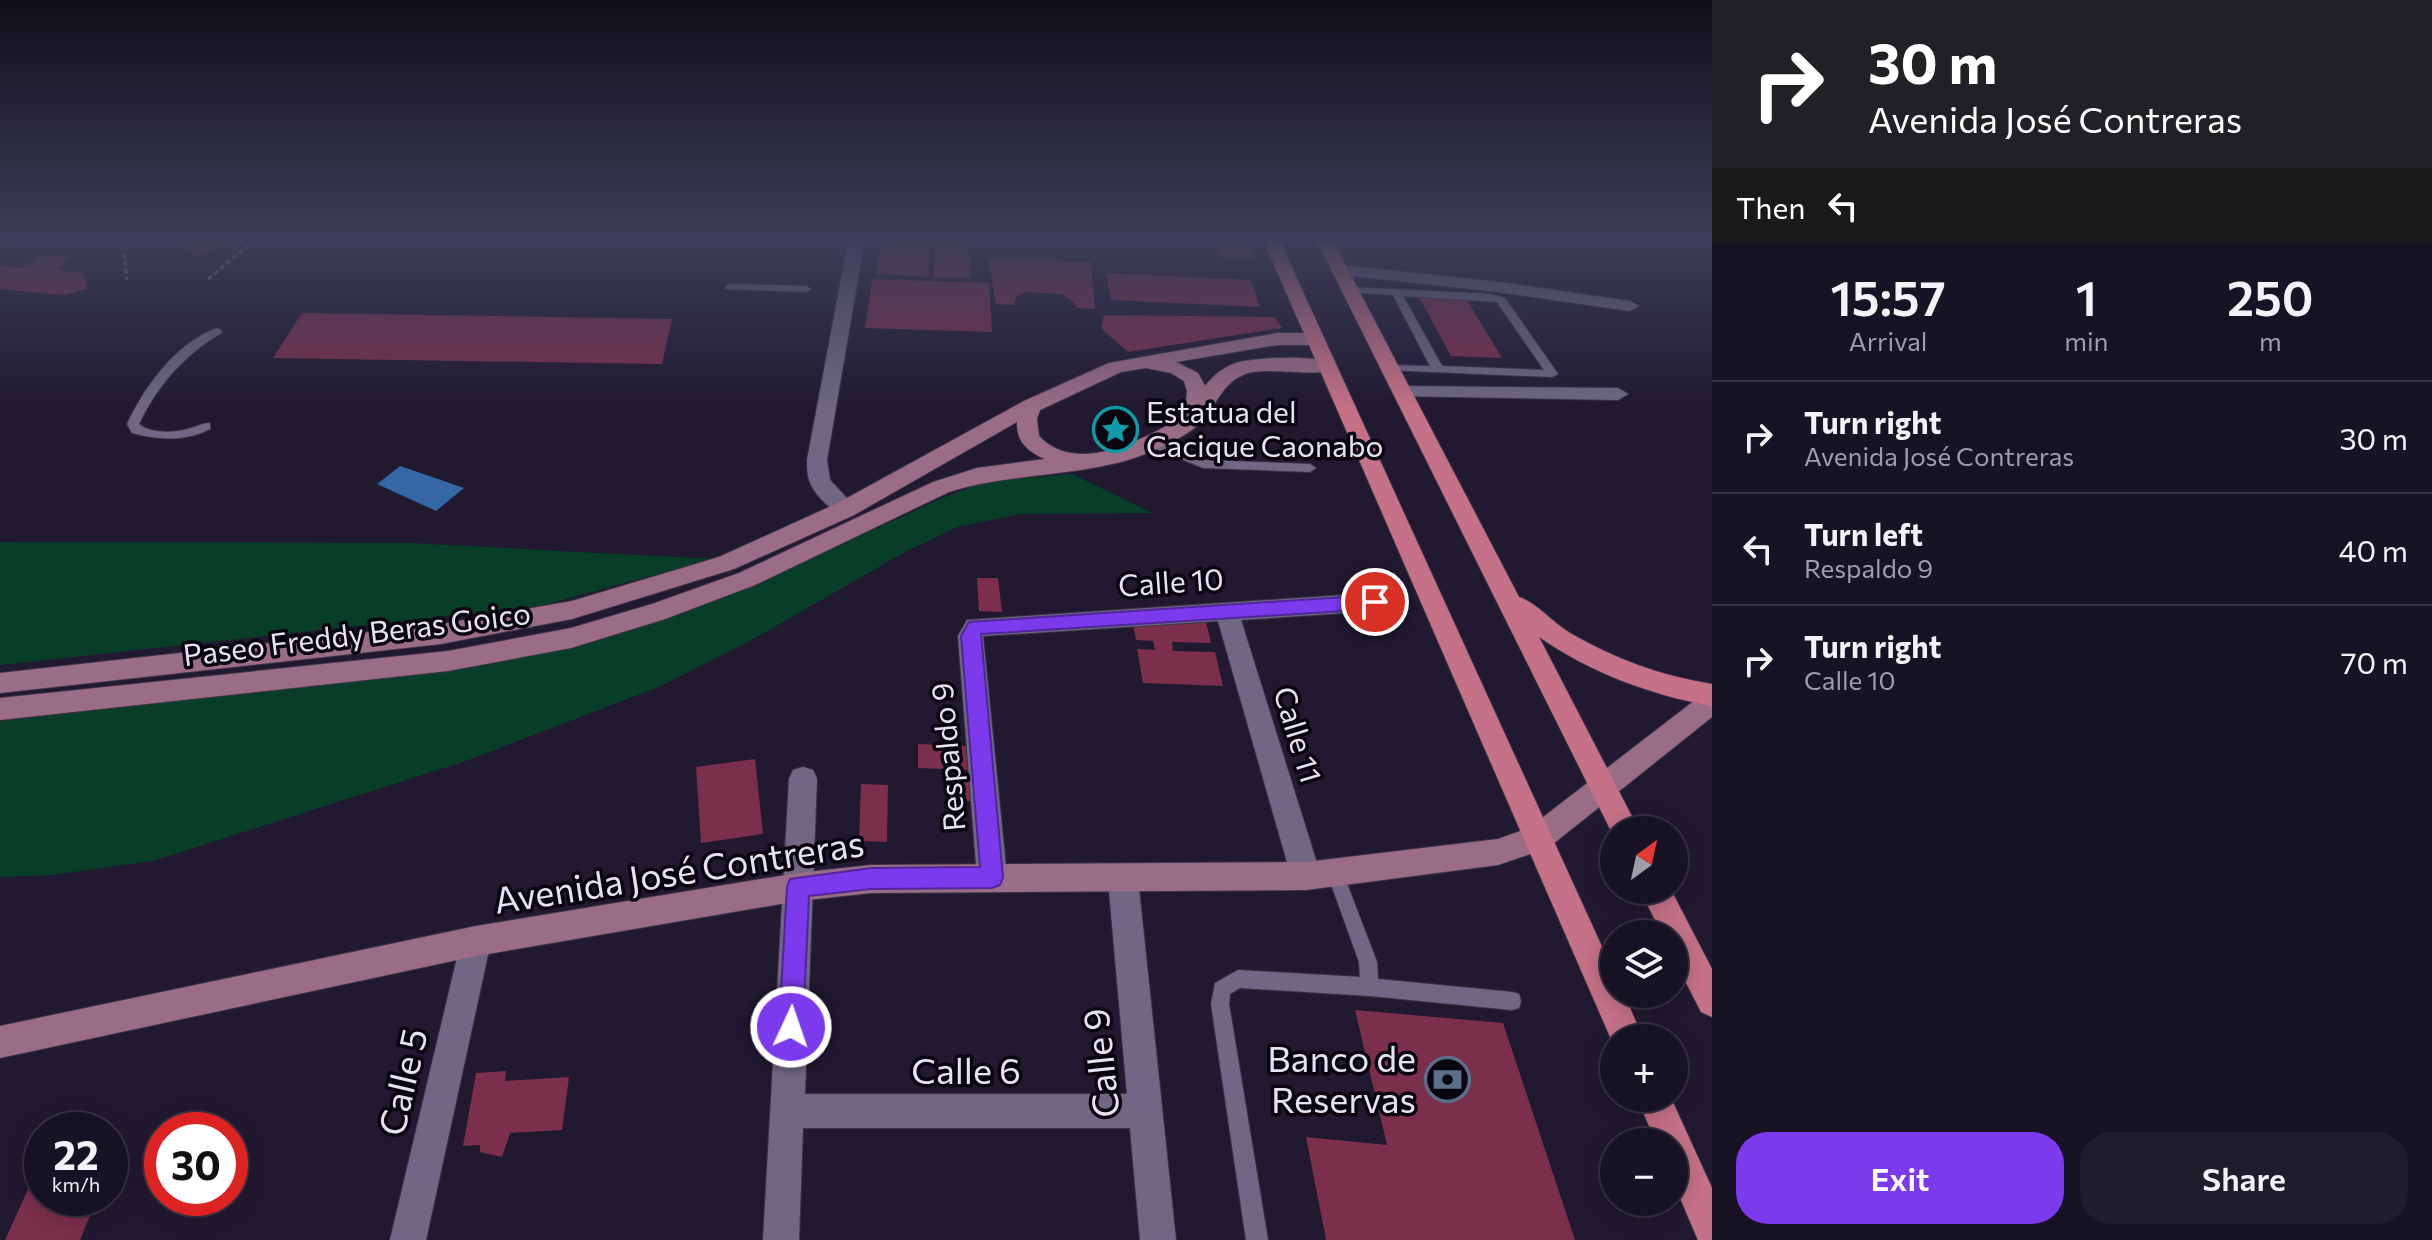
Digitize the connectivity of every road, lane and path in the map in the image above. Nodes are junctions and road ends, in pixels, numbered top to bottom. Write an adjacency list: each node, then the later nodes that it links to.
1 (847, 295): 22 (street)
2 (1296, 295): 9 (main road)
3 (1353, 295): 12 (main road)
4 (1398, 295): 13 (lane)
5 (1450, 295): 13 (lane)
6 (1553, 295): 7 (street)
7 (1630, 306)
8 (217, 331): 18 (lane)
9 (1316, 339): 10 (main road); 11 (street, Paseo Freddy Beras Goico)
10 (1328, 366): 17 (street, Paseo Freddy Beras Goico); 34 (main road)
11 (1116, 367): 16 (street, Paseo Freddy Beras Goico); 17 (street)
12 (1390, 368): 13 (lane); 14 (main road)
13 (1438, 370)
14 (1402, 392): 15 (street); 23 (main road)
15 (1618, 394)
16 (1031, 406): 20 (street); 22 (street, Paseo Freddy Beras Goico)
17 (1192, 420): 19 (street, Paseo Freddy Beras Goico)
18 (206, 426)
19 (1153, 443): 20 (street, Paseo Freddy Beras Goico); 21 (lane)
20 (1095, 460): 30 (street, Paseo Freddy Beras Goico)
21 (1310, 468)
22 (846, 509): 27 (street, Paseo Freddy Beras Goico)
23 (1507, 597): 28 (main road); 32 (main road)
24 (1375, 602): 25 (street, Calle 10)
25 (1227, 612): 26 (street, Calle 10); 35 (street, Calle 11)
26 (972, 631): 36 (street, Respaldo 9)
27 (0, 683)
28 (1712, 695)
29 (1712, 702): 32 (street, Avenida José Contreras)
30 (0, 709)
31 (803, 779): 38 (street)
32 (1603, 788): 33 (main road); 34 (street, Avenida José Contreras)
33 (1618, 816)
34 (1538, 839): 35 (street, Avenida José Contreras); 44 (main road)
35 (1320, 874): 37 (street, Avenida José Contreras); 41 (lane)
36 (992, 877): 37 (street, Avenida José Contreras); 38 (street, Avenida José Contreras)
37 (1123, 879): 47 (street, Calle 9)
38 (798, 887): 40 (street, Avenida José Contreras); 46 (street)
39 (1662, 904): 43 (main road)
40 (476, 941): 45 (street, Avenida José Contreras); 50 (street, Calle 5)
41 (1370, 987): 42 (lane); 53 (lane)
42 (1512, 1001)
43 (1712, 1001)
44 (1621, 1024)
45 (0, 1042)
46 (787, 1111): 47 (street, Calle 6); 51 (street)
47 (1146, 1111): 52 (street, Calle 9)
48 (1688, 1175): 49 (main road)
49 (1712, 1229)
50 (408, 1240)
51 (781, 1240)
52 (1158, 1240)
53 (1257, 1240)

